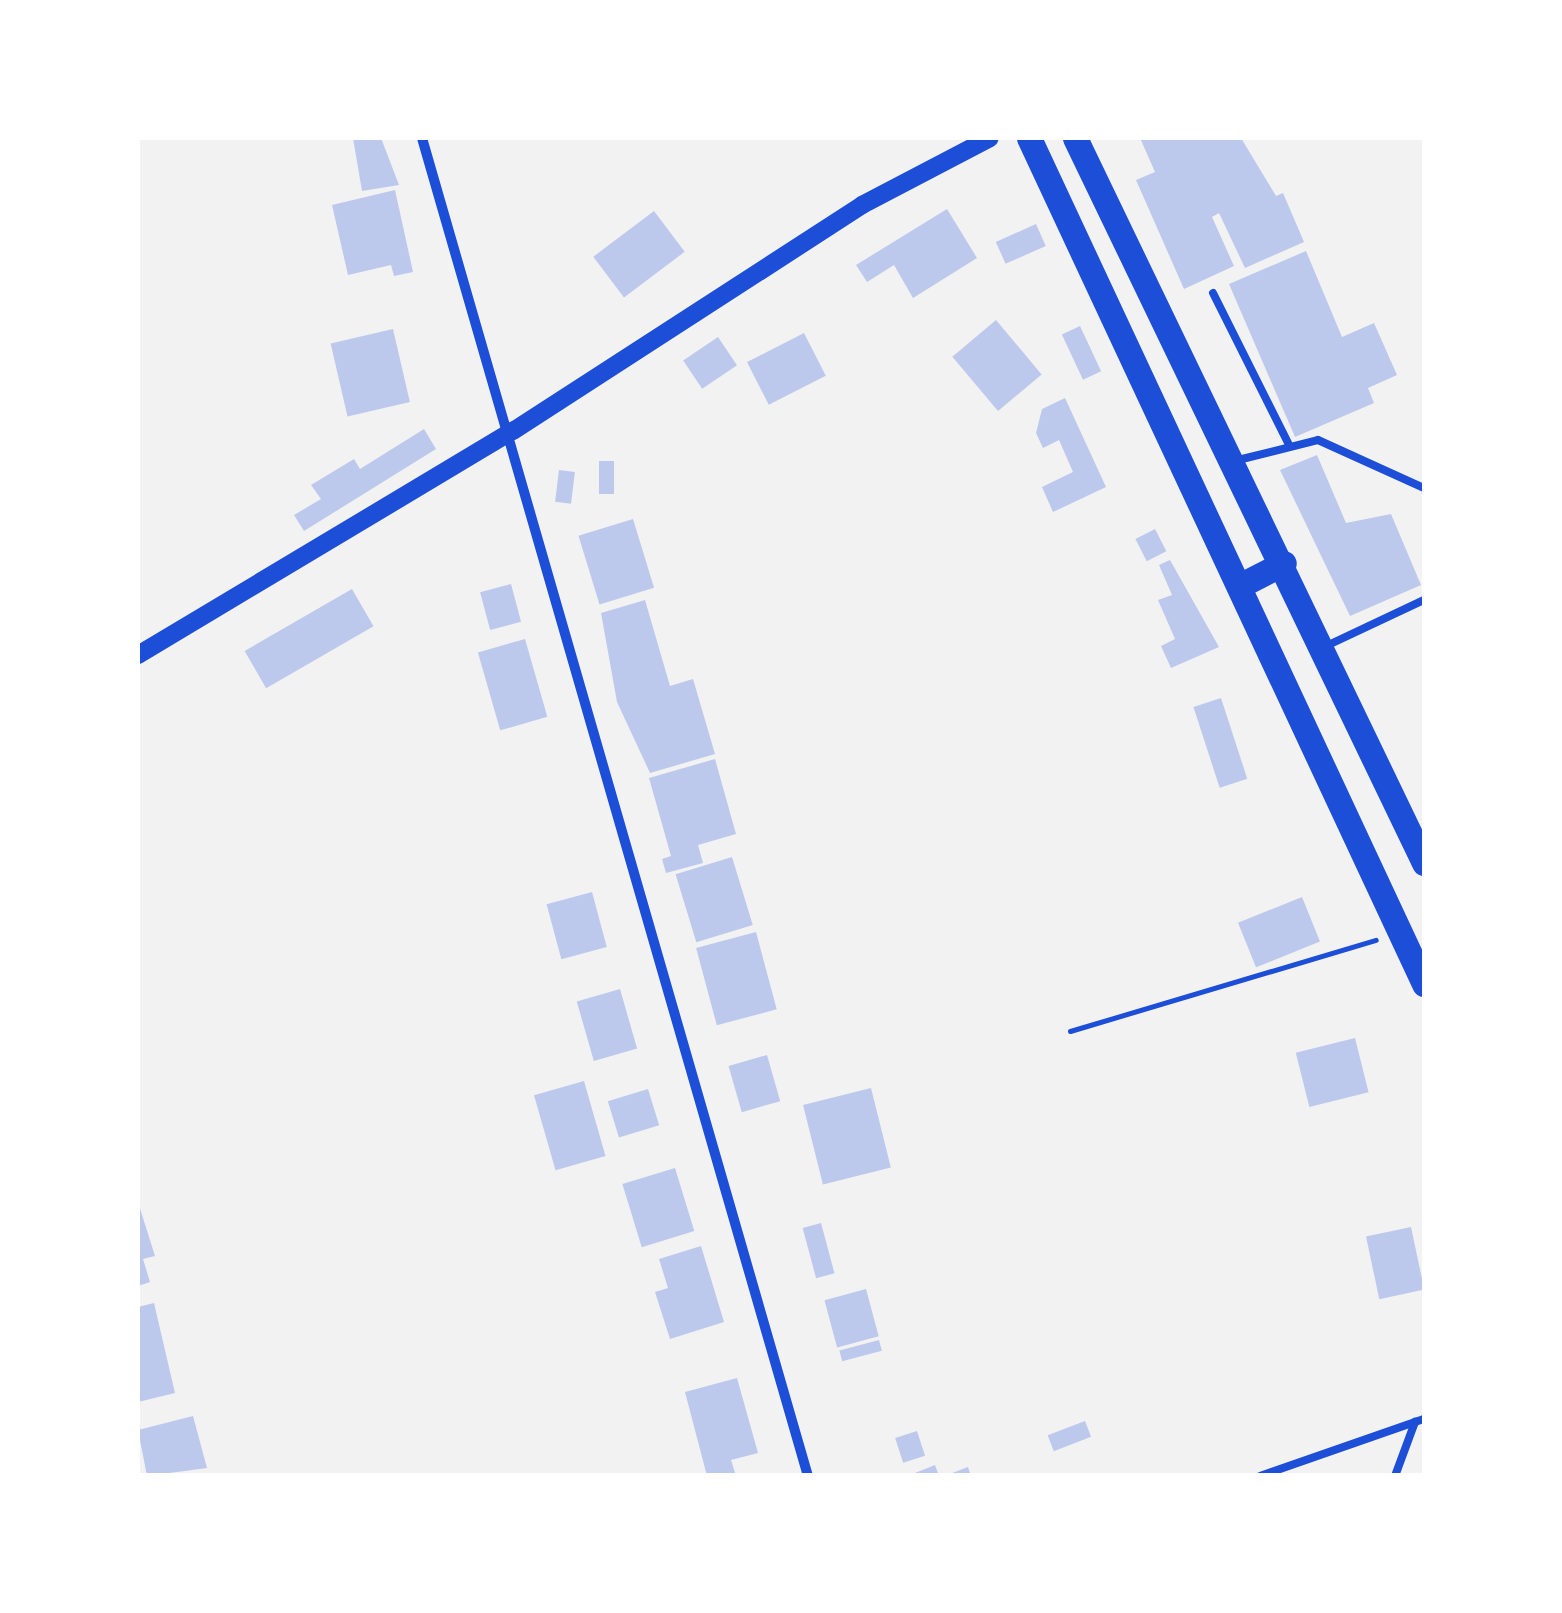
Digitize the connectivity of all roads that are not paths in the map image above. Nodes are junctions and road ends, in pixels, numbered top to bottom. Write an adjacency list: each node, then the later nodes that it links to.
1 (422, 138): 6 (street)
2 (990, 138): 6 (street)
3 (1029, 138): 11 (highway)
4 (1075, 138): 8 (highway)
5 (1212, 293): 7 (lane)
6 (513, 431): 14 (street); 18 (street)
7 (1288, 443): 8 (lane); 9 (lane)
8 (1234, 461): 10 (highway)
9 (1424, 488)
10 (1284, 563): 11 (highway); 13 (highway)
11 (1241, 585): 16 (highway)
12 (1424, 600): 13 (lane)
13 (1324, 647): 15 (highway)
14 (138, 654)
15 (1424, 864)
16 (1424, 984)
17 (1420, 1421): 19 (lane); 20 (lane)
18 (808, 1476)
19 (1260, 1476)
20 (1395, 1476)

